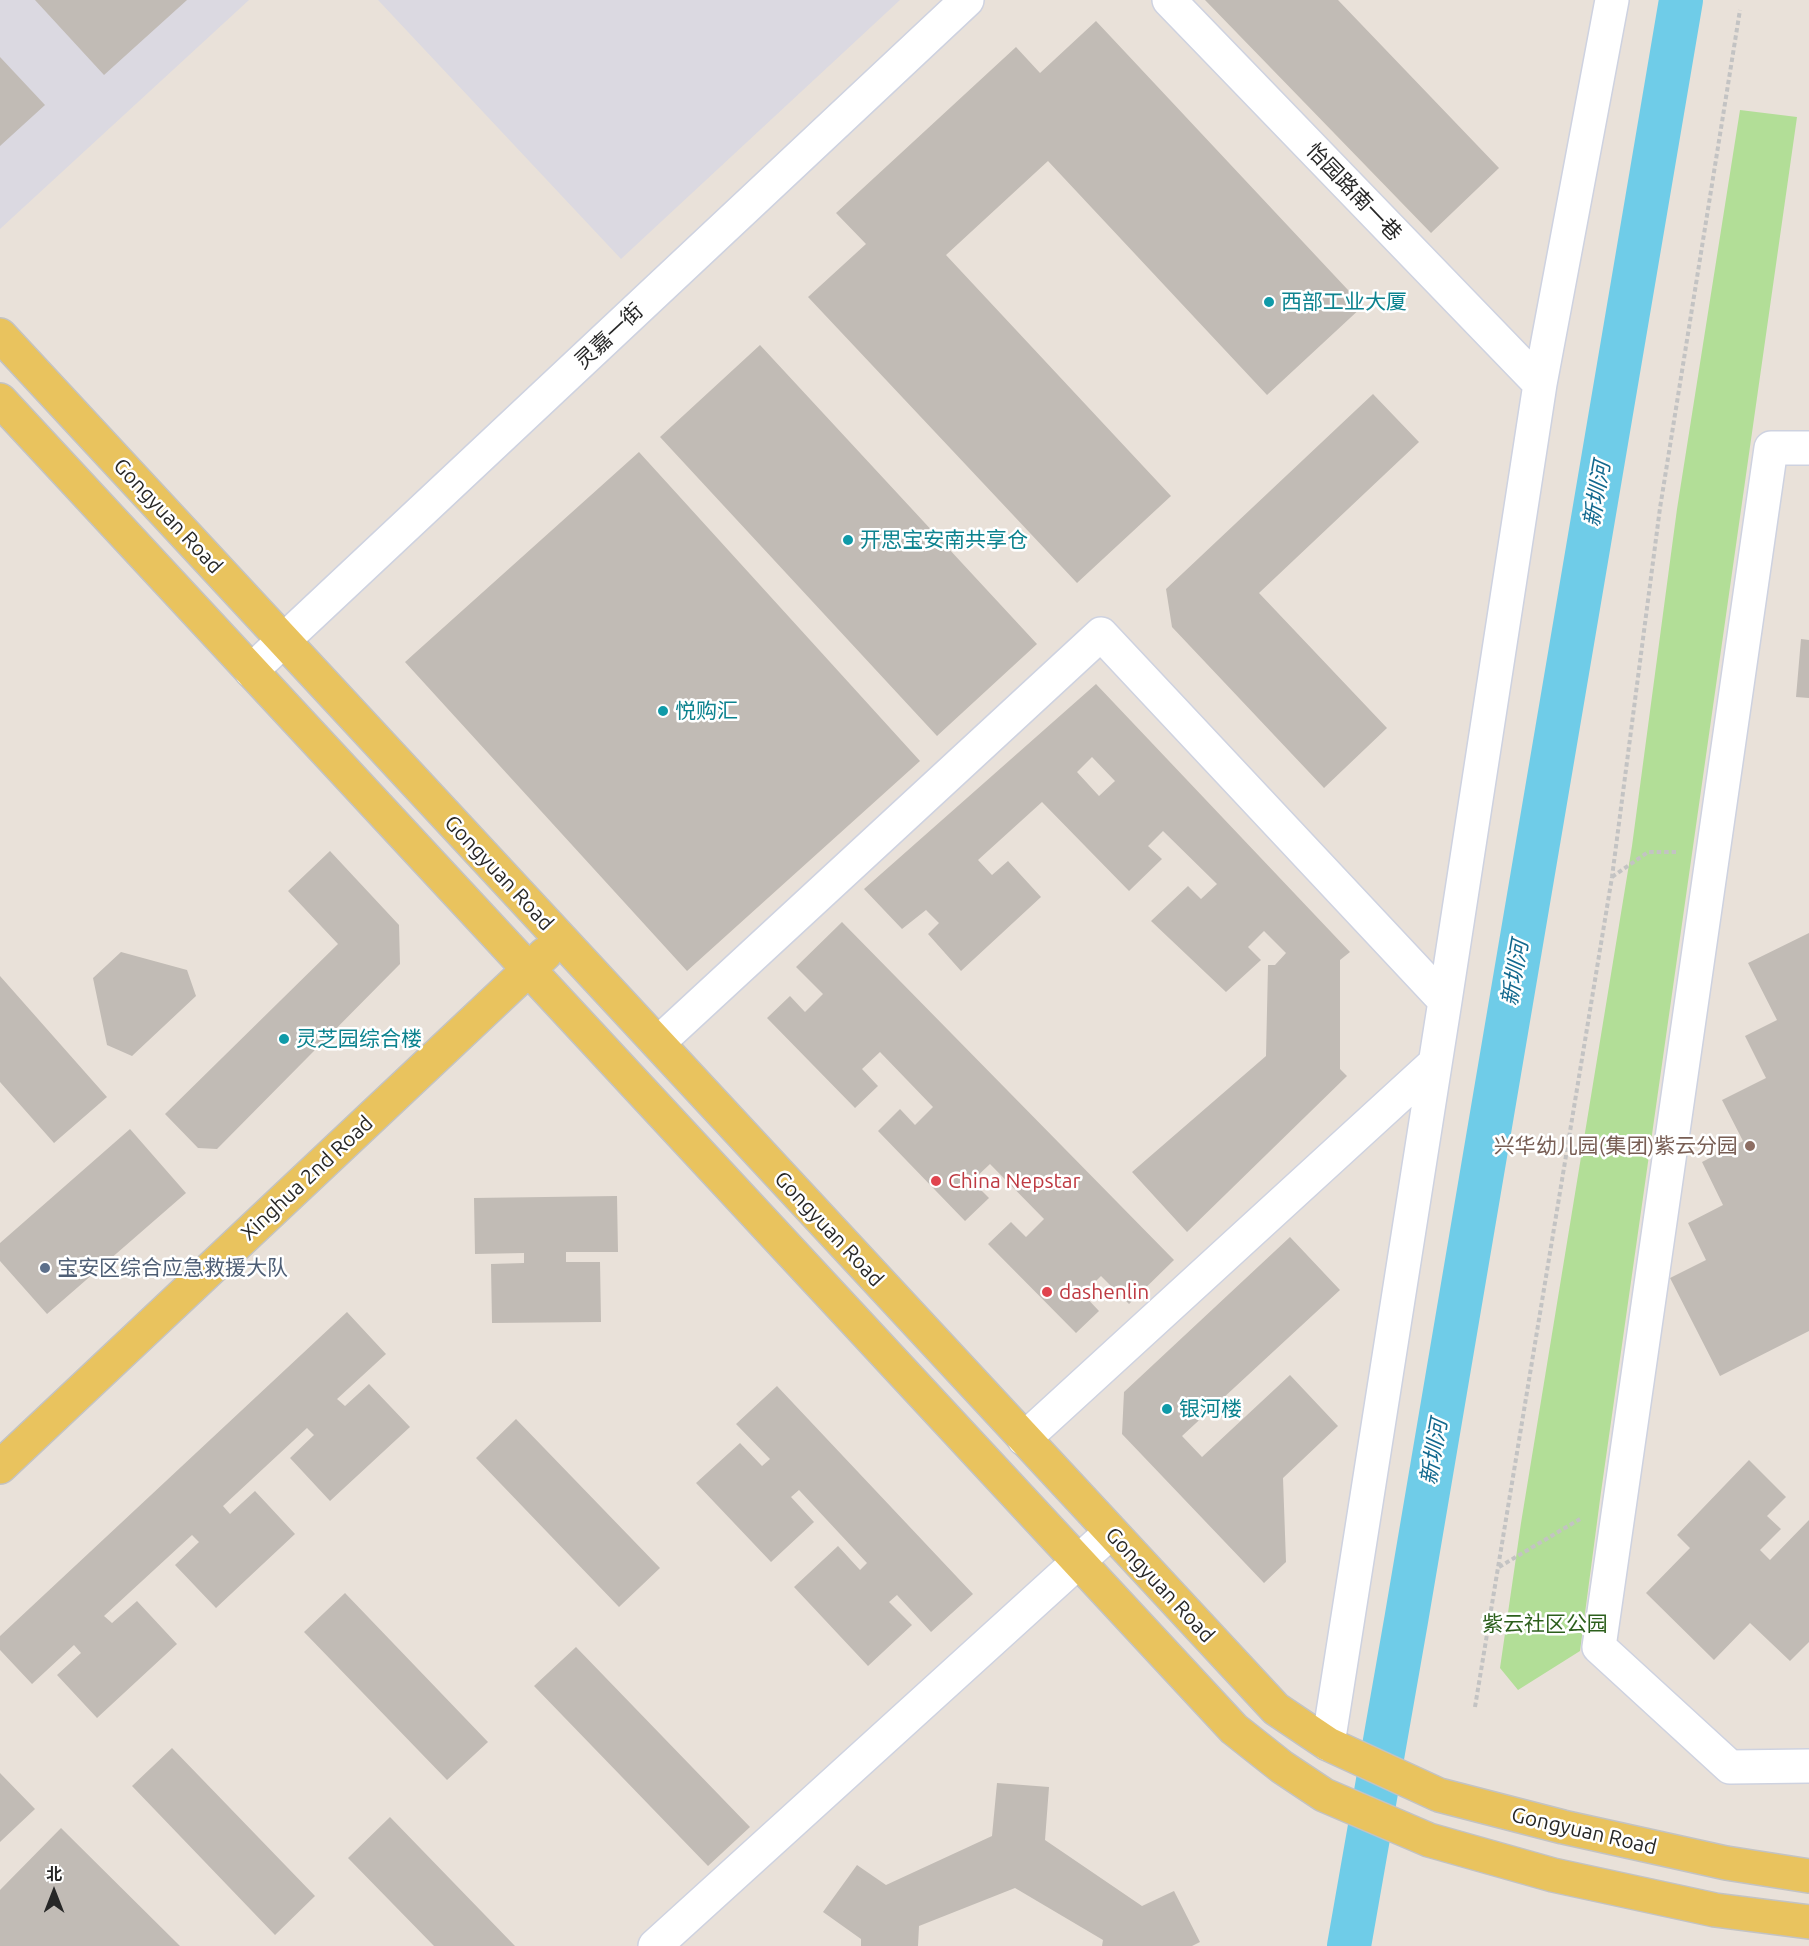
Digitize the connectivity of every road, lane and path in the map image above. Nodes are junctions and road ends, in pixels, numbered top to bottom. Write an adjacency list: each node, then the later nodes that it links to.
1 (967, 0): 9 (street, 灵嘉一街)
2 (1169, 0): 6 (street, 怡园路南一巷)
3 (1612, 0): 6 (street)
4 (1740, 10): 21 (path)
5 (0, 335): 9 (main road, Gongyuan Road)
6 (1540, 384): 13 (street)
7 (0, 400): 10 (main road, Gongyuan Road)
8 (1809, 448): 18 (street)
9 (284, 641): 10 (street, 灵嘉一街); 11 (main road, Gongyuan Road)
10 (252, 672): 12 (main road, Gongyuan Road)
11 (561, 939): 12 (main road, Xinghua 2nd Road); 14 (main road, Gongyuan Road)
12 (528, 969): 17 (main road, Xinghua 2nd Road); 20 (main road, Gongyuan Road)
13 (1445, 1001): 14 (street); 15 (street)
14 (658, 1043): 16 (main road, Gongyuan Road)
15 (1435, 1062): 16 (street); 23 (street)
16 (1024, 1438): 19 (main road, Gongyuan Road)
17 (0, 1467)
18 (1620, 1494): 21 (path); 24 (street)
19 (1112, 1532): 20 (street); 23 (main road, Gongyuan Road)
20 (1078, 1561): 26 (main road, Gongyuan Road); 27 (street)
21 (1498, 1568): 22 (path)
22 (1475, 1707)
23 (1328, 1744): 25 (main road, Gongyuan Road)
24 (1809, 1766)
25 (1809, 1876)
26 (1809, 1922)
27 (656, 1946)

